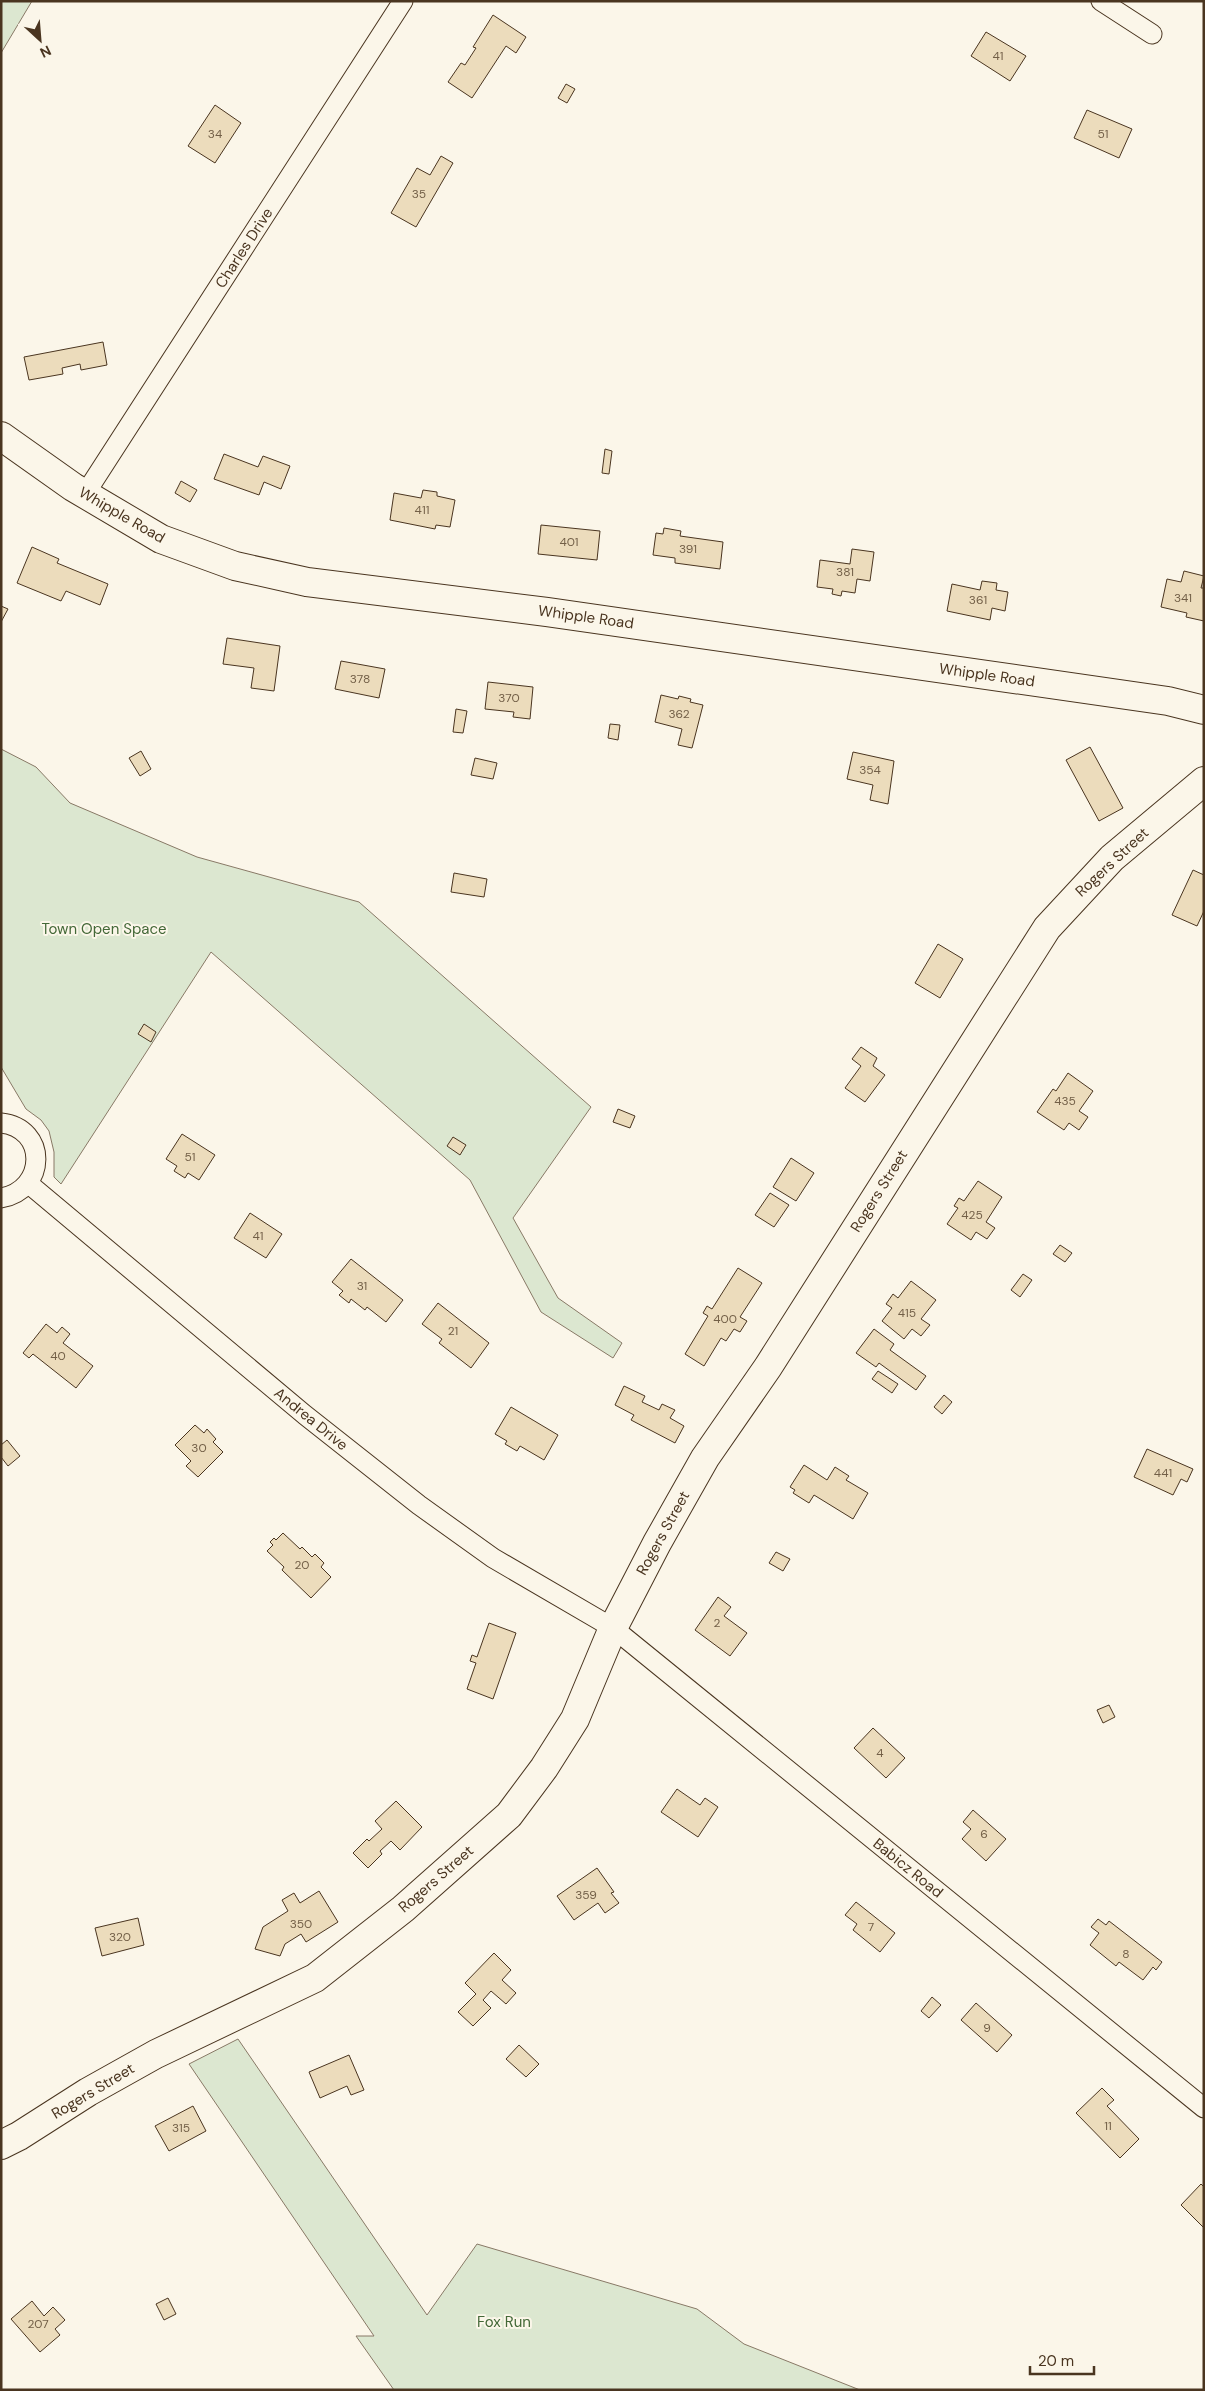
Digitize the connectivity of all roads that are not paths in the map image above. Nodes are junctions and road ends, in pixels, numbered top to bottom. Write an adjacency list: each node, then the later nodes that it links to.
1 (403, 1): 5 (street, Charles Drive)
2 (1101, 1): 3 (street)
3 (1152, 34)
4 (1, 436): 5 (street, Whipple Road)
5 (85, 494): 6 (street, Whipple Road)
6 (1204, 710)
7 (1204, 781): 11 (street, Rogers Street)
8 (1, 1123): 9 (street)
9 (28, 1184): 10 (street); 11 (street, Andrea Drive)
10 (1, 1198)
11 (613, 1628): 12 (street, Babicz Road); 13 (street, Rogers Street)
12 (1204, 2108)
13 (1, 2145)

